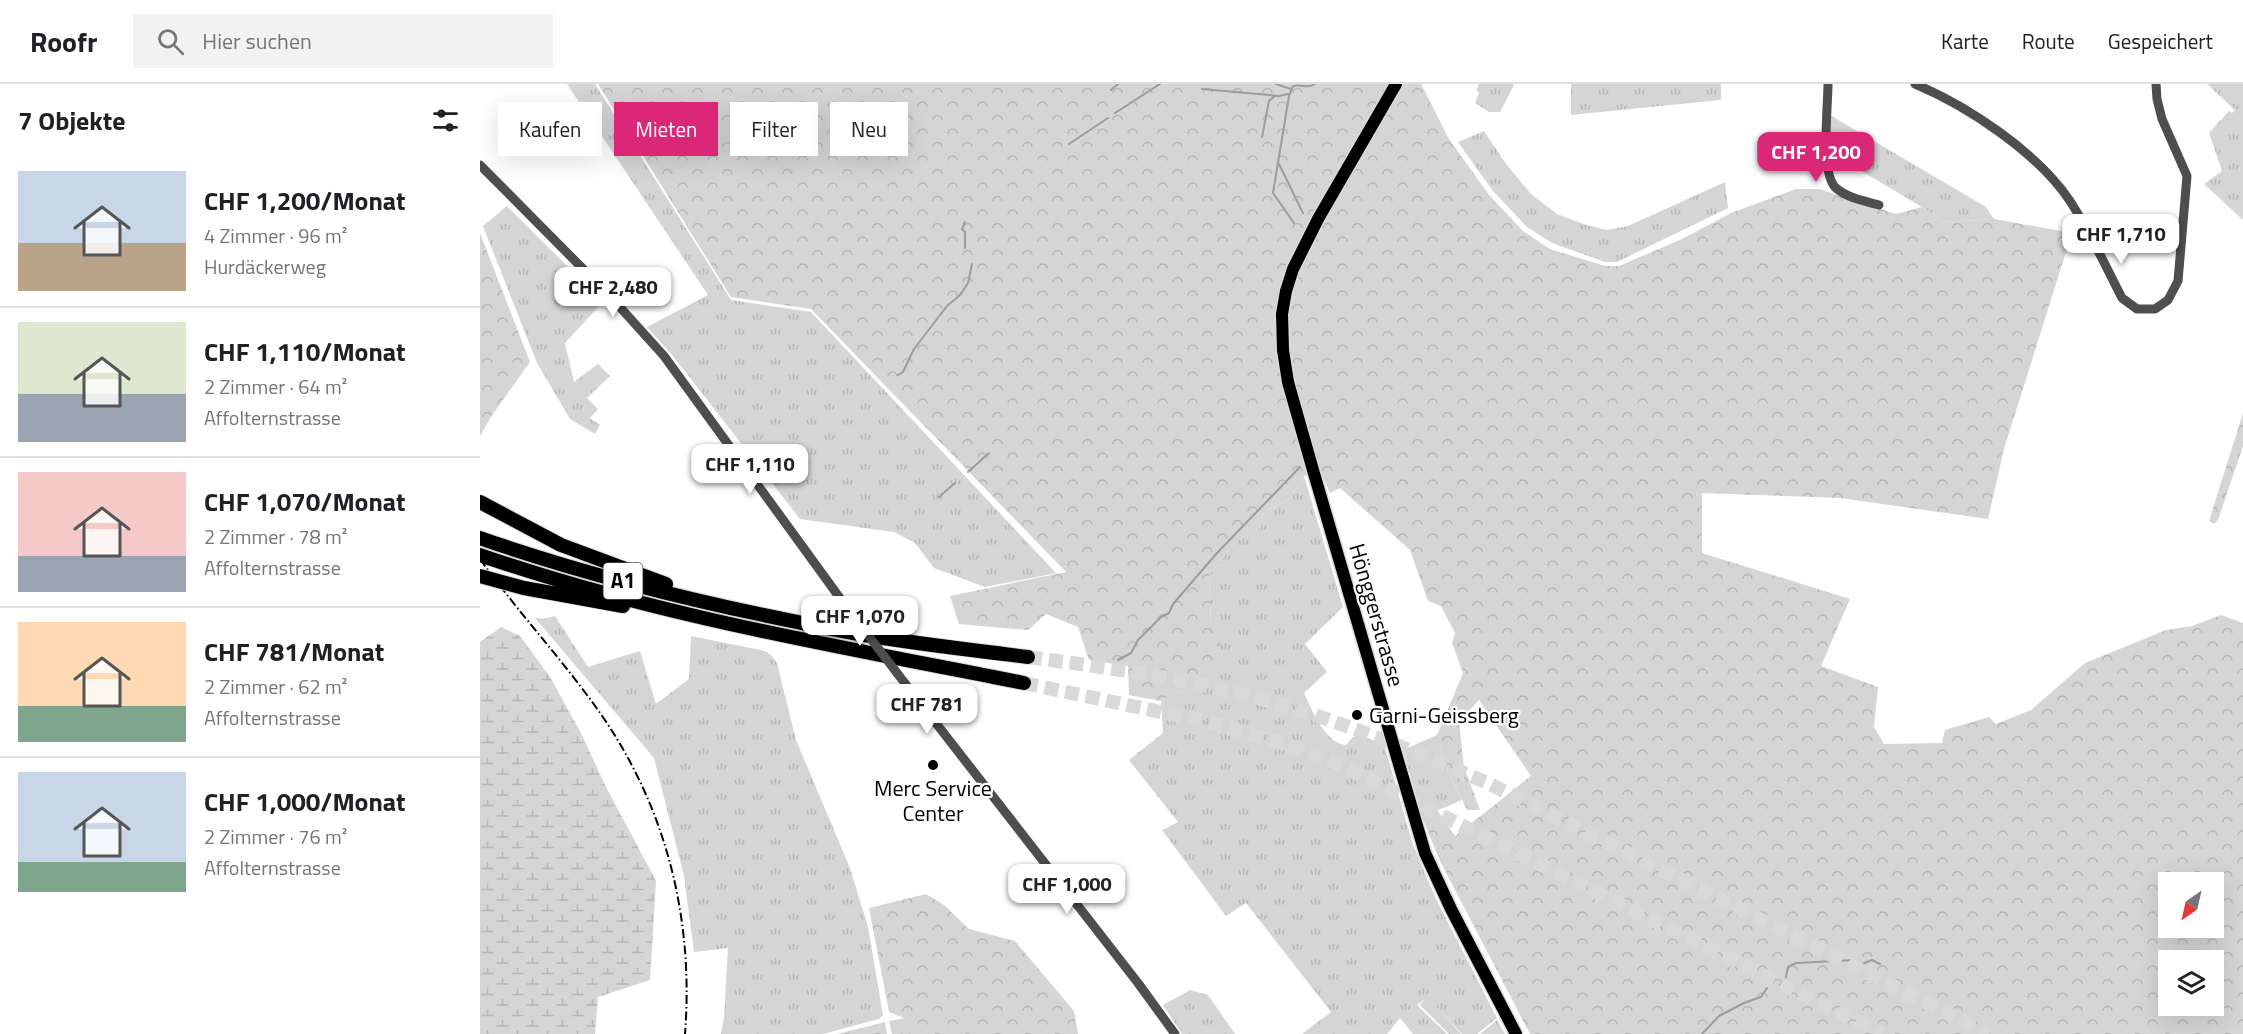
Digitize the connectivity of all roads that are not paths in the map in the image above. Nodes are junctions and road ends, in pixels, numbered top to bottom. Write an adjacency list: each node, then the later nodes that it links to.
1 (1396, 84): 16 (main road, Hönggerstrasse)
2 (1828, 84): 6 (street)
3 (1915, 84): 4 (street)
4 (2156, 84)
5 (480, 165): 15 (street, bridge)
6 (1879, 205)
7 (480, 502): 12 (highway)
8 (485, 540): 12 (highway, A1)
9 (480, 555): 11 (highway, A1)
10 (480, 576): 11 (highway, bridge)
11 (672, 610): 14 (highway, A1)
12 (757, 612): 13 (highway, A1)
13 (1028, 657)
14 (1024, 684)
15 (1175, 1034)
16 (1516, 1034)

